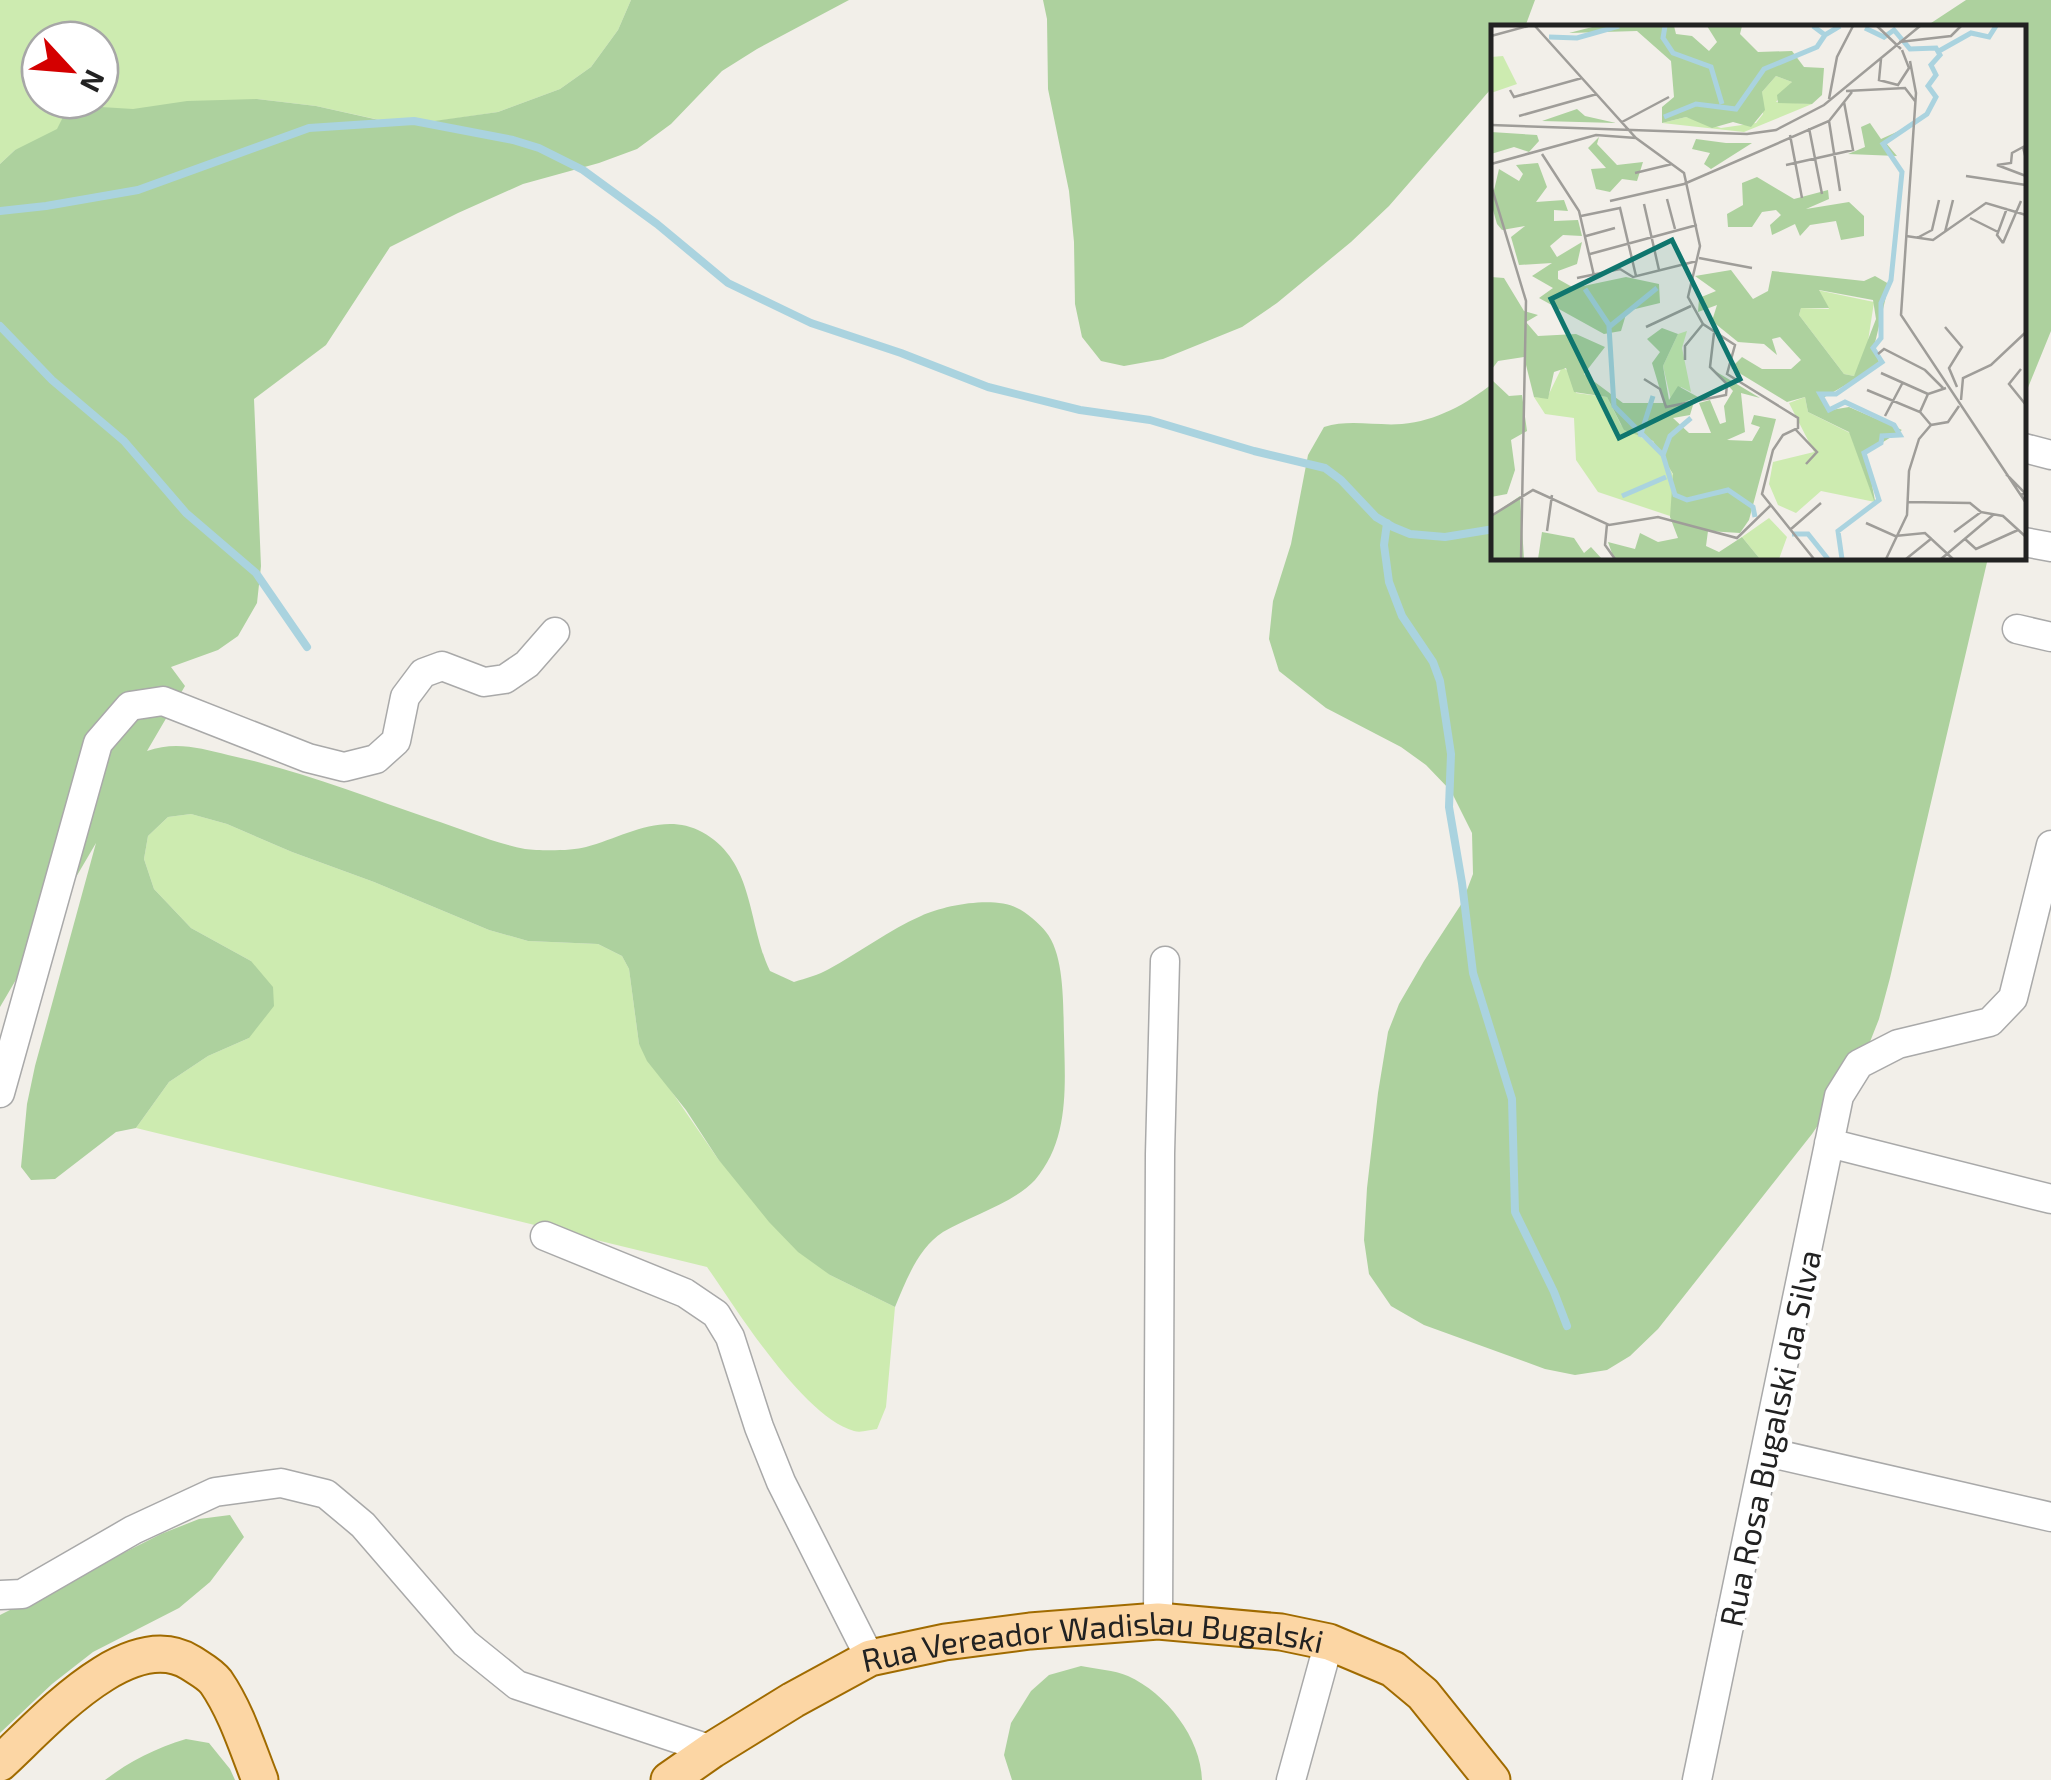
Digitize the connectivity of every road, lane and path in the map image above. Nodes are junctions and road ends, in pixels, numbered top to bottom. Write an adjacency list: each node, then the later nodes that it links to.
1 (2026, 449): 2 (street)
2 (2051, 455)
3 (2026, 542): 4 (street)
4 (2051, 547)
5 (2017, 628): 7 (street)
6 (555, 632): 10 (street)
7 (2051, 637)
8 (2051, 845): 11 (street, Rua Rosa Bugalski da Silva)
9 (1164, 961): 17 (street)
10 (0, 1093)
11 (1829, 1144): 12 (street); 14 (street, Rua Rosa Bugalski da Silva)
12 (2051, 1200)
13 (545, 1236): 19 (street)
14 (1767, 1452): 15 (street); 26 (street, Rua Rosa Bugalski da Silva)
15 (2051, 1517)
16 (0, 1595): 20 (street)
17 (1158, 1621): 18 (main road, Rua Vereador Wadislau Bugalski); 19 (main road, Rua Vereador Wadislau Bugalski)
18 (1329, 1642): 24 (street); 25 (main road, Rua Vereador Wadislau Bugalski)
19 (870, 1658): 20 (main road, Rua Vereador Wadislau Bugalski)
20 (712, 1750): 23 (main road, Rua Vereador Wadislau Bugalski)
21 (0, 1763): 22 (main road)
22 (260, 1780)
23 (669, 1780)
24 (1291, 1780)
25 (1492, 1780)
26 (1697, 1780)

